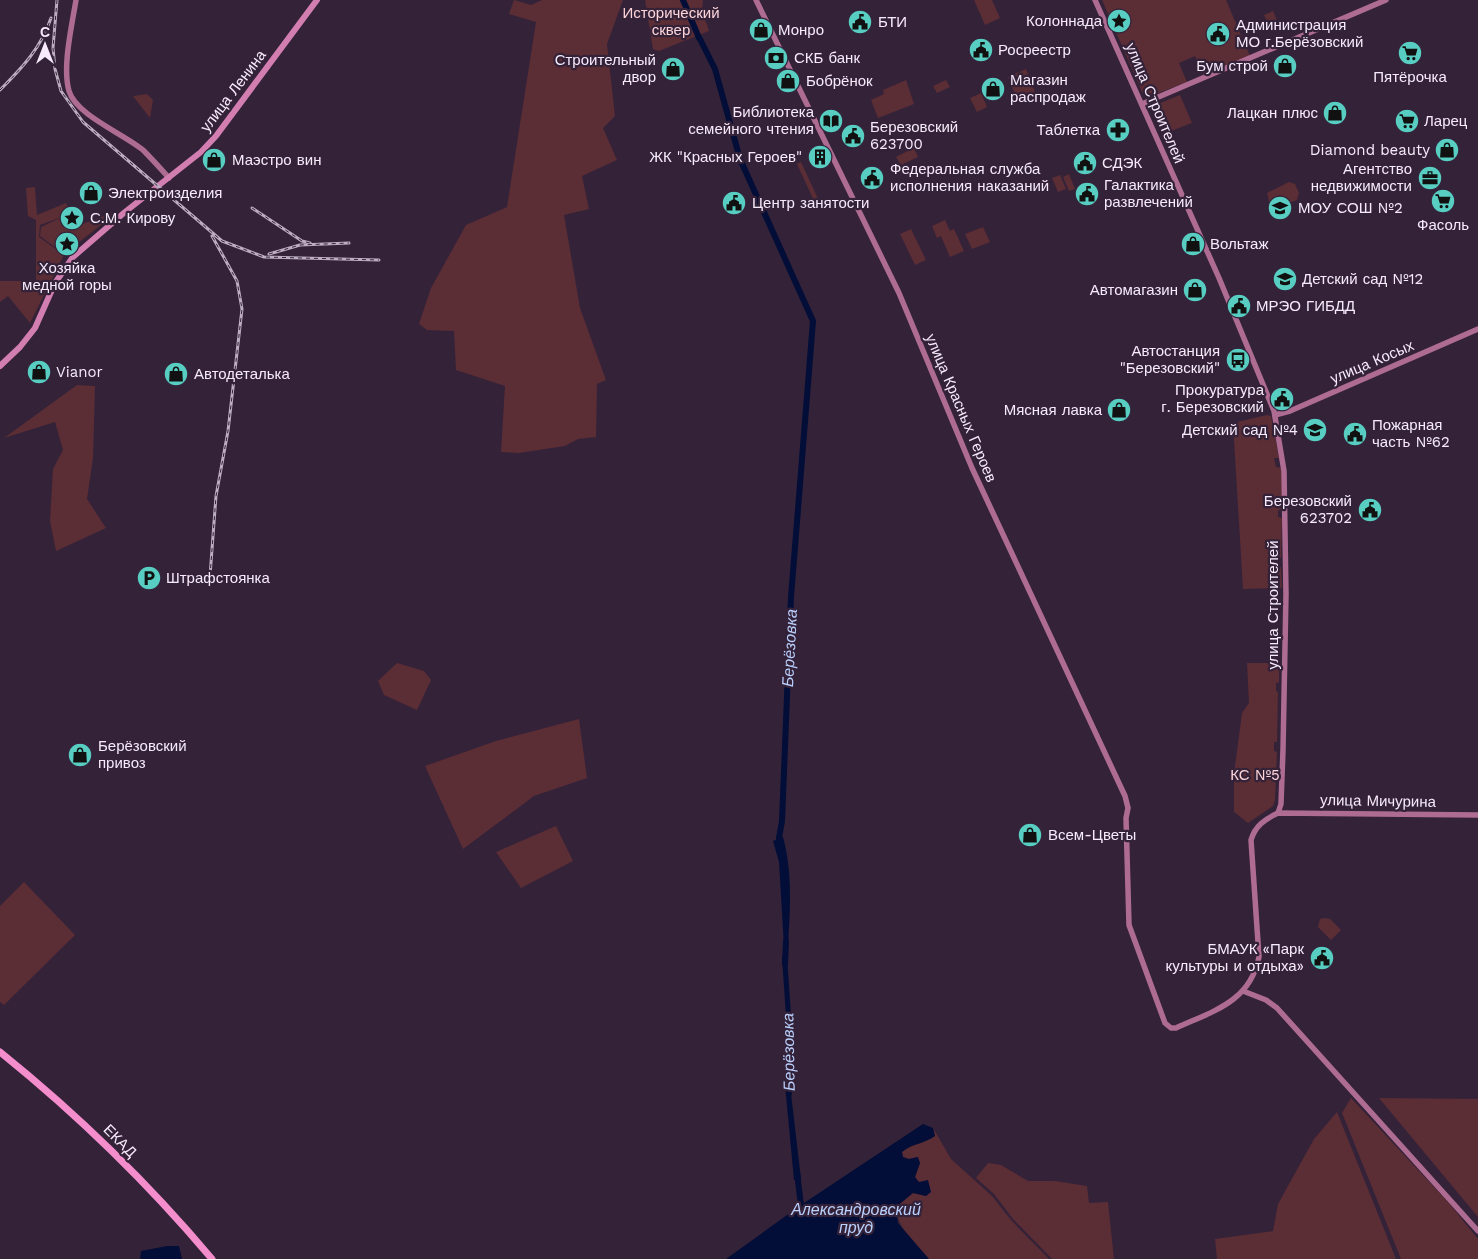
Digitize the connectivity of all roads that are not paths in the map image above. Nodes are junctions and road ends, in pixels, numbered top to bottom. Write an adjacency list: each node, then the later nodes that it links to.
1 (76, 0): 7 (main road)
2 (317, 0): 7 (main road, улица Ленина)
3 (756, 0): 13 (main road, улица Красных Героев)
4 (1095, 0): 6 (main road, улица Строителей)
5 (1386, 0): 6 (main road)
6 (1142, 104): 10 (main road, улица Строителей)
7 (169, 178): 9 (main road, улица Ленина)
8 (1478, 329): 10 (main road, улица Косых)
9 (0, 366)
10 (1274, 416): 11 (main road, улица Строителей)
11 (1278, 813): 12 (main road, улица Мичурина); 13 (main road)
12 (1478, 814)
13 (1243, 991): 15 (main road)
14 (0, 1052): 16 (highway, ЕКАД)
15 (1478, 1231)
16 (212, 1259)

